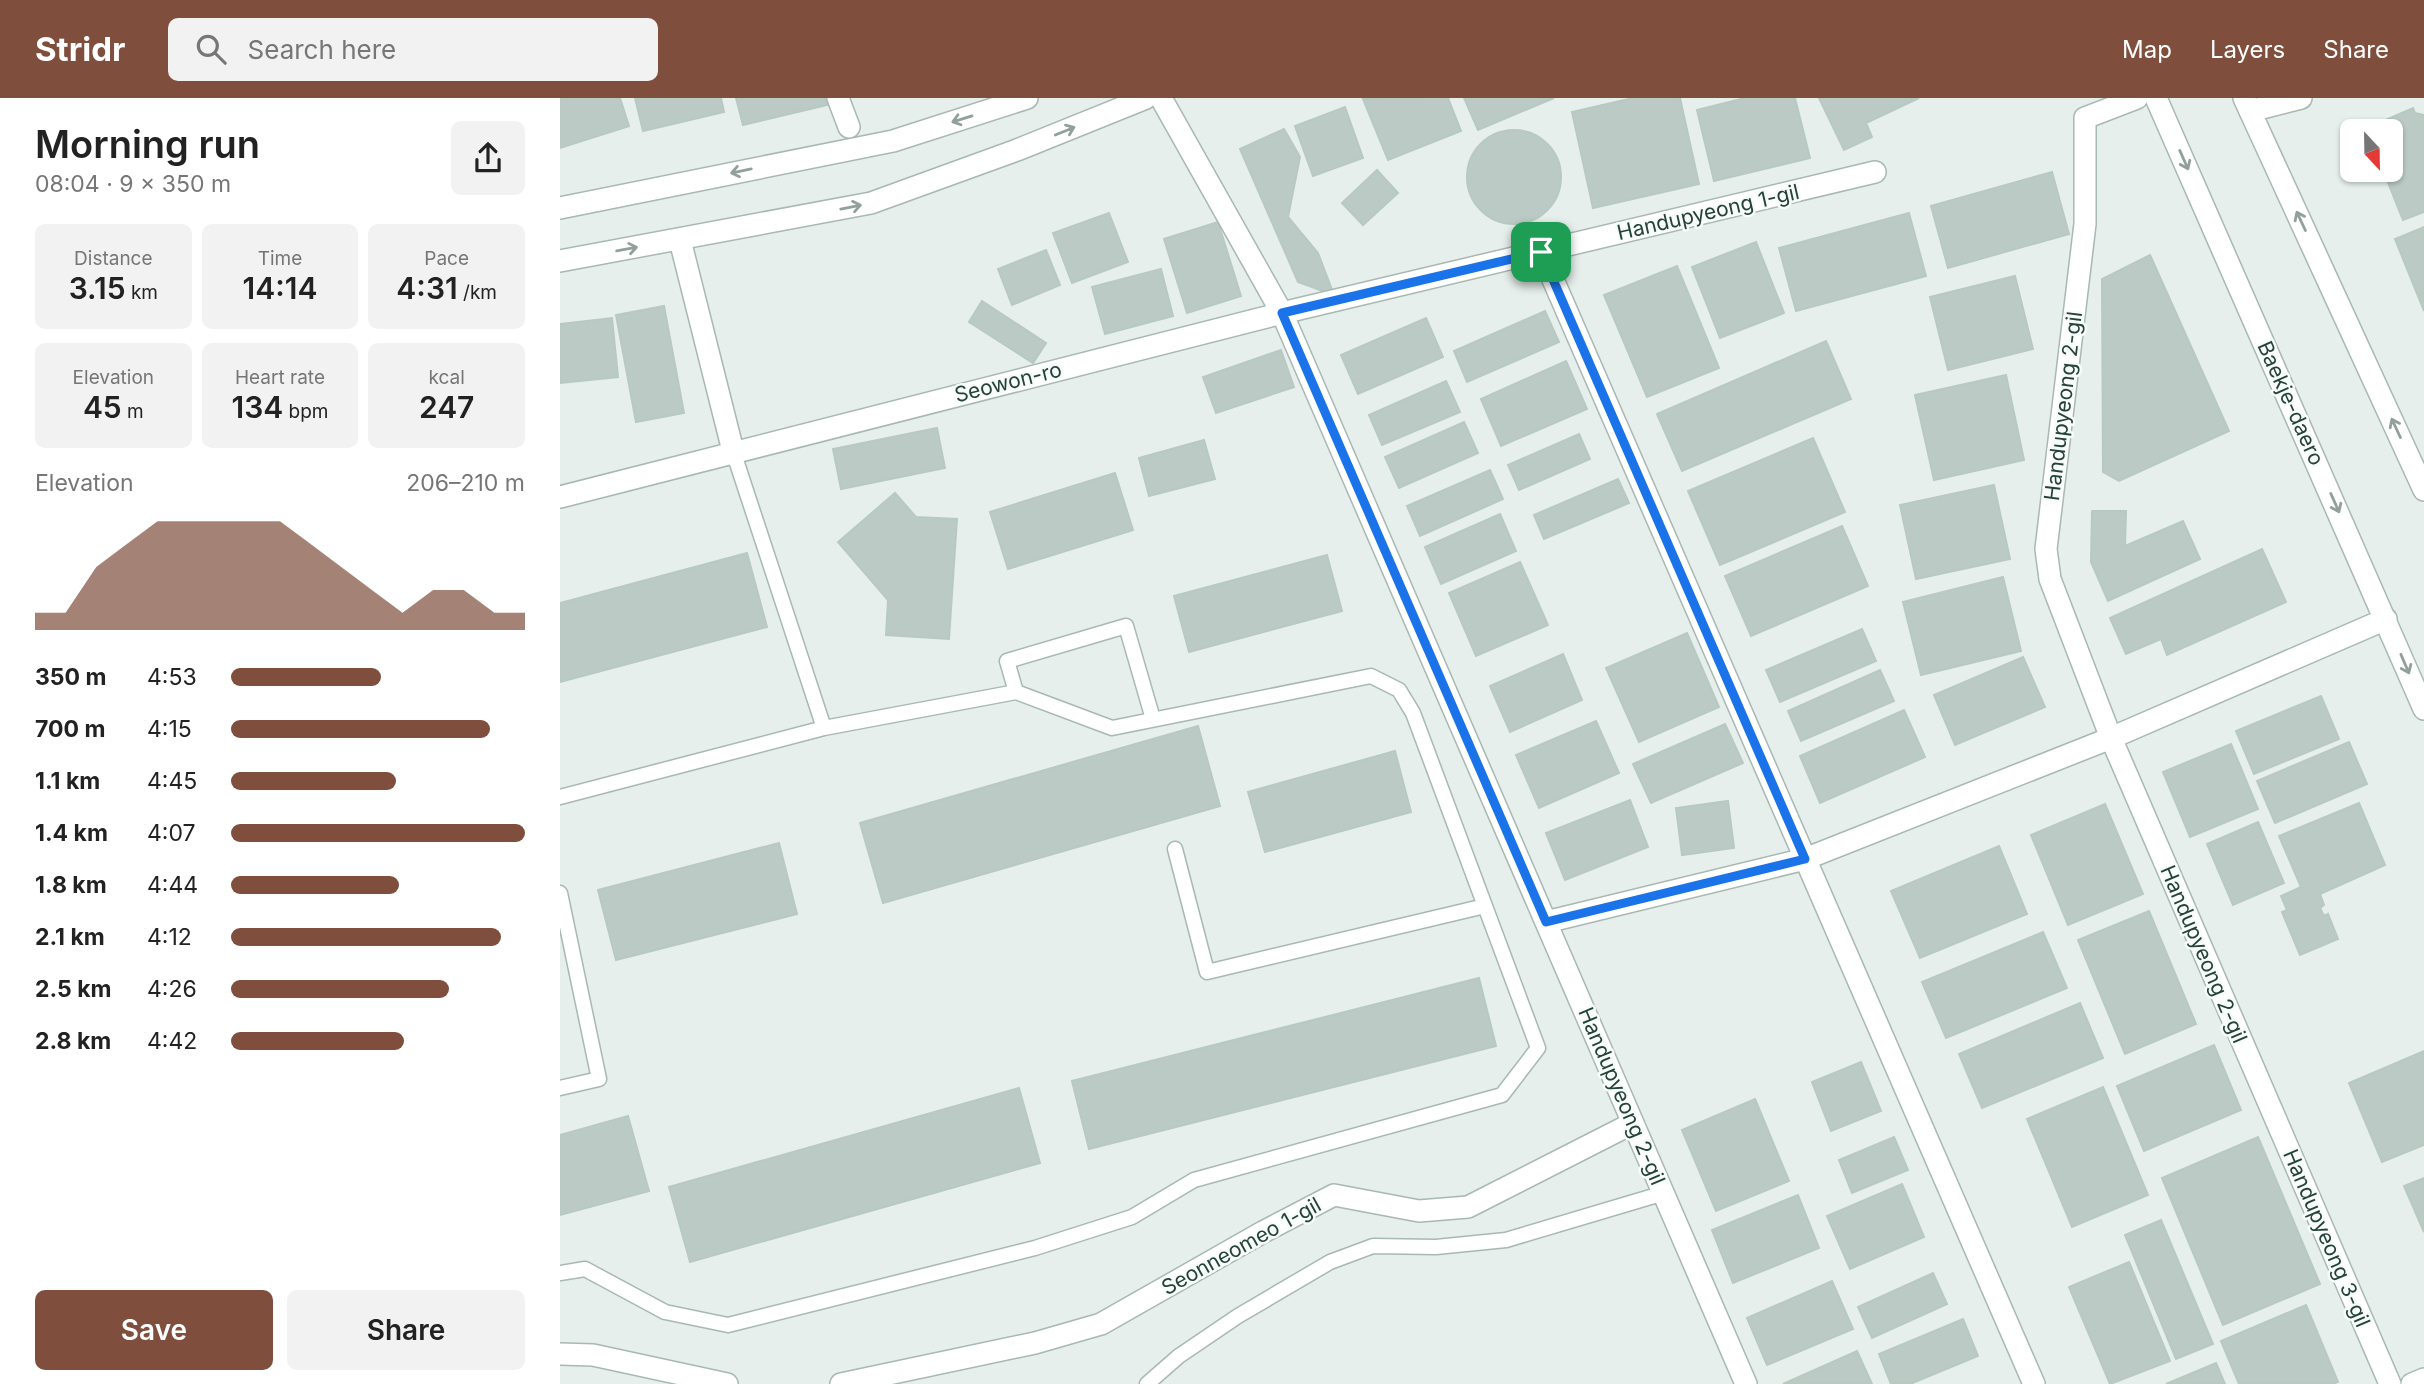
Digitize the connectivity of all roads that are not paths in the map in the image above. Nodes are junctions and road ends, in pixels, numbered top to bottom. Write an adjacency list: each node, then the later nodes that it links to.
1 (838, 98): 9 (street)
2 (1027, 98): 11 (street, one-way to 11)
3 (1146, 98): 12 (street, one-way to 3)
4 (1161, 98): 15 (street)
5 (2137, 98): 24 (street, Handupyeong 2-gil)
6 (2156, 98): 19 (street, Baekje-daero, one-way to 19)
7 (2301, 98): 8 (street)
8 (2247, 104): 17 (street, one-way to 8)
9 (849, 127)
10 (1875, 172): 13 (street, Handupyeong 1-gil)
11 (560, 208)
12 (680, 240): 14 (street, one-way to 12); 16 (street)
13 (1541, 252): 15 (street, Handupyeong 1-gil); 27 (street)
14 (560, 261)
15 (1282, 313): 16 (street, Seowon-ro); 30 (street, Handupyeong 2-gil)
16 (733, 451): 18 (street, Seowon-ro); 23 (lane)
17 (2424, 490)
18 (560, 497)
19 (2386, 619): 21 (street, Baekje-daero, one-way to 21); 24 (street)
20 (1016, 692): 22 (lane); 22 (lane); 23 (lane)
21 (2424, 709)
22 (1153, 719): 29 (lane)
23 (824, 729): 25 (lane)
24 (2111, 738): 27 (street); 32 (street, Handupyeong 2-gil)
25 (560, 797)
26 (1175, 849): 29 (lane)
27 (1805, 859): 30 (street); 43 (street)
28 (560, 893): 31 (lane)
29 (1485, 906): 35 (lane)
30 (1546, 922): 33 (street, Handupyeong 2-gil)
31 (560, 1088)
32 (2264, 1092): 44 (street, Handupyeong 3-gil)
33 (1633, 1123): 34 (street, Handupyeong 2-gil); 37 (street, Seonneomeo 1-gil)
34 (1664, 1193): 41 (lane); 42 (street, Handupyeong 2-gil)
35 (560, 1273)
36 (560, 1354): 39 (street)
37 (892, 1379): 40 (street, Seonneomeo 1-gil)
38 (2424, 1379): 45 (street)
39 (727, 1384)
40 (841, 1384)
41 (1147, 1384)
42 (1746, 1384)
43 (2034, 1384)
44 (2390, 1384)
45 (2412, 1384)

